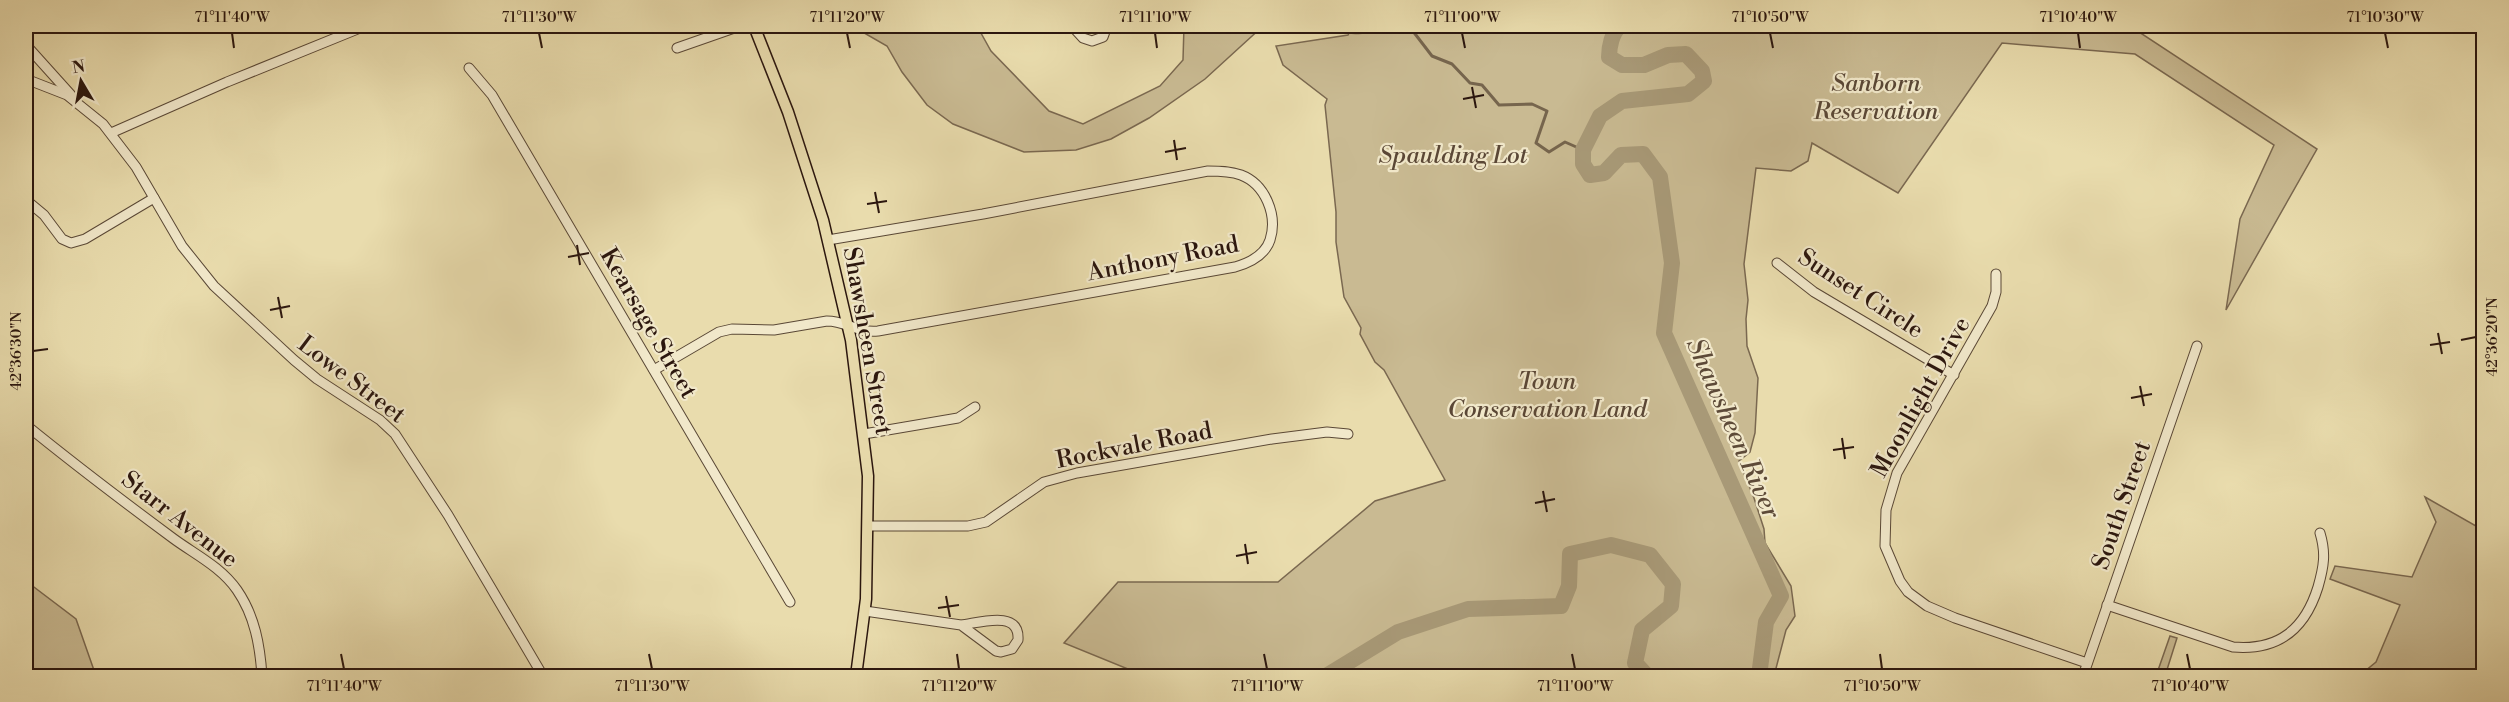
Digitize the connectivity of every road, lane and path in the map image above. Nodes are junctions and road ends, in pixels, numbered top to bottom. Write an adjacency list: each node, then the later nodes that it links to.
1 (365, 26): 11 (street)
2 (740, 26): 7 (street)
3 (754, 26): 14 (main road, Shawsheen Street)
4 (1072, 26): 5 (street)
5 (1107, 26)
6 (26, 45): 10 (street)
7 (677, 48)
8 (469, 68): 19 (street, Kearsage Street)
9 (26, 79): 10 (street)
10 (77, 102): 11 (street, Lowe Street)
11 (111, 133): 12 (street, Lowe Street)
12 (154, 198): 13 (street); 33 (street, Lowe Street)
13 (26, 200)
14 (828, 240): 17 (main road, Shawsheen Street); 17 (street, Anthony Road)
15 (1778, 263): 20 (street, Sunset Circle)
16 (1996, 274): 20 (street, Moonlight Drive)
17 (849, 328): 19 (street, Anthony Road); 23 (main road, Shawsheen Street)
18 (2197, 346): 28 (street, South Street)
19 (654, 370): 27 (street, Kearsage Street)
20 (1954, 375): 31 (street, Moonlight Drive)
21 (975, 407): 23 (street)
22 (26, 425): 32 (street, Starr Avenue)
23 (864, 434): 25 (main road, Shawsheen Street)
24 (1348, 434): 25 (street, Rockvale Road)
25 (868, 526): 29 (main road, Shawsheen Street)
26 (2320, 533): 28 (street)
27 (790, 602)
28 (2107, 605): 31 (street, South Street)
29 (865, 612): 30 (street); 34 (main road, Shawsheen Street)
30 (961, 625): 30 (street)
31 (2087, 663): 35 (street, South Street)
32 (262, 676)
33 (543, 676)
34 (856, 676)
35 (2083, 676)

